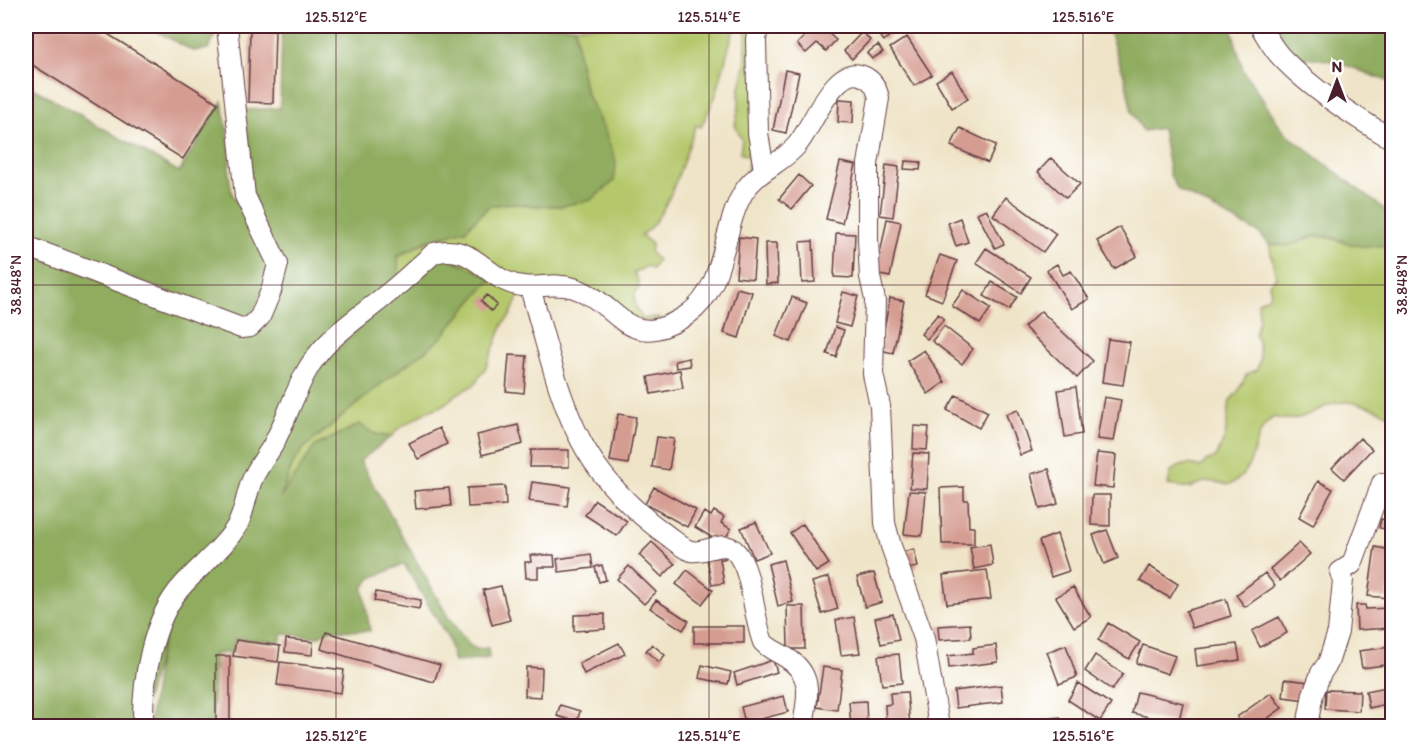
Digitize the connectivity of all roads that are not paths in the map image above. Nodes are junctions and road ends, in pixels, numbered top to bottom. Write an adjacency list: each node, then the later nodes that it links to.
1 (227, 26): 6 (street)
2 (758, 26): 5 (street)
3 (1260, 26): 4 (street)
4 (1392, 139)
5 (764, 170): 7 (street); 11 (street)
6 (26, 246)
7 (530, 288): 9 (street); 10 (street)
8 (1382, 483): 12 (street)
9 (143, 726)
10 (803, 726)
11 (939, 726)
12 (1307, 726)

